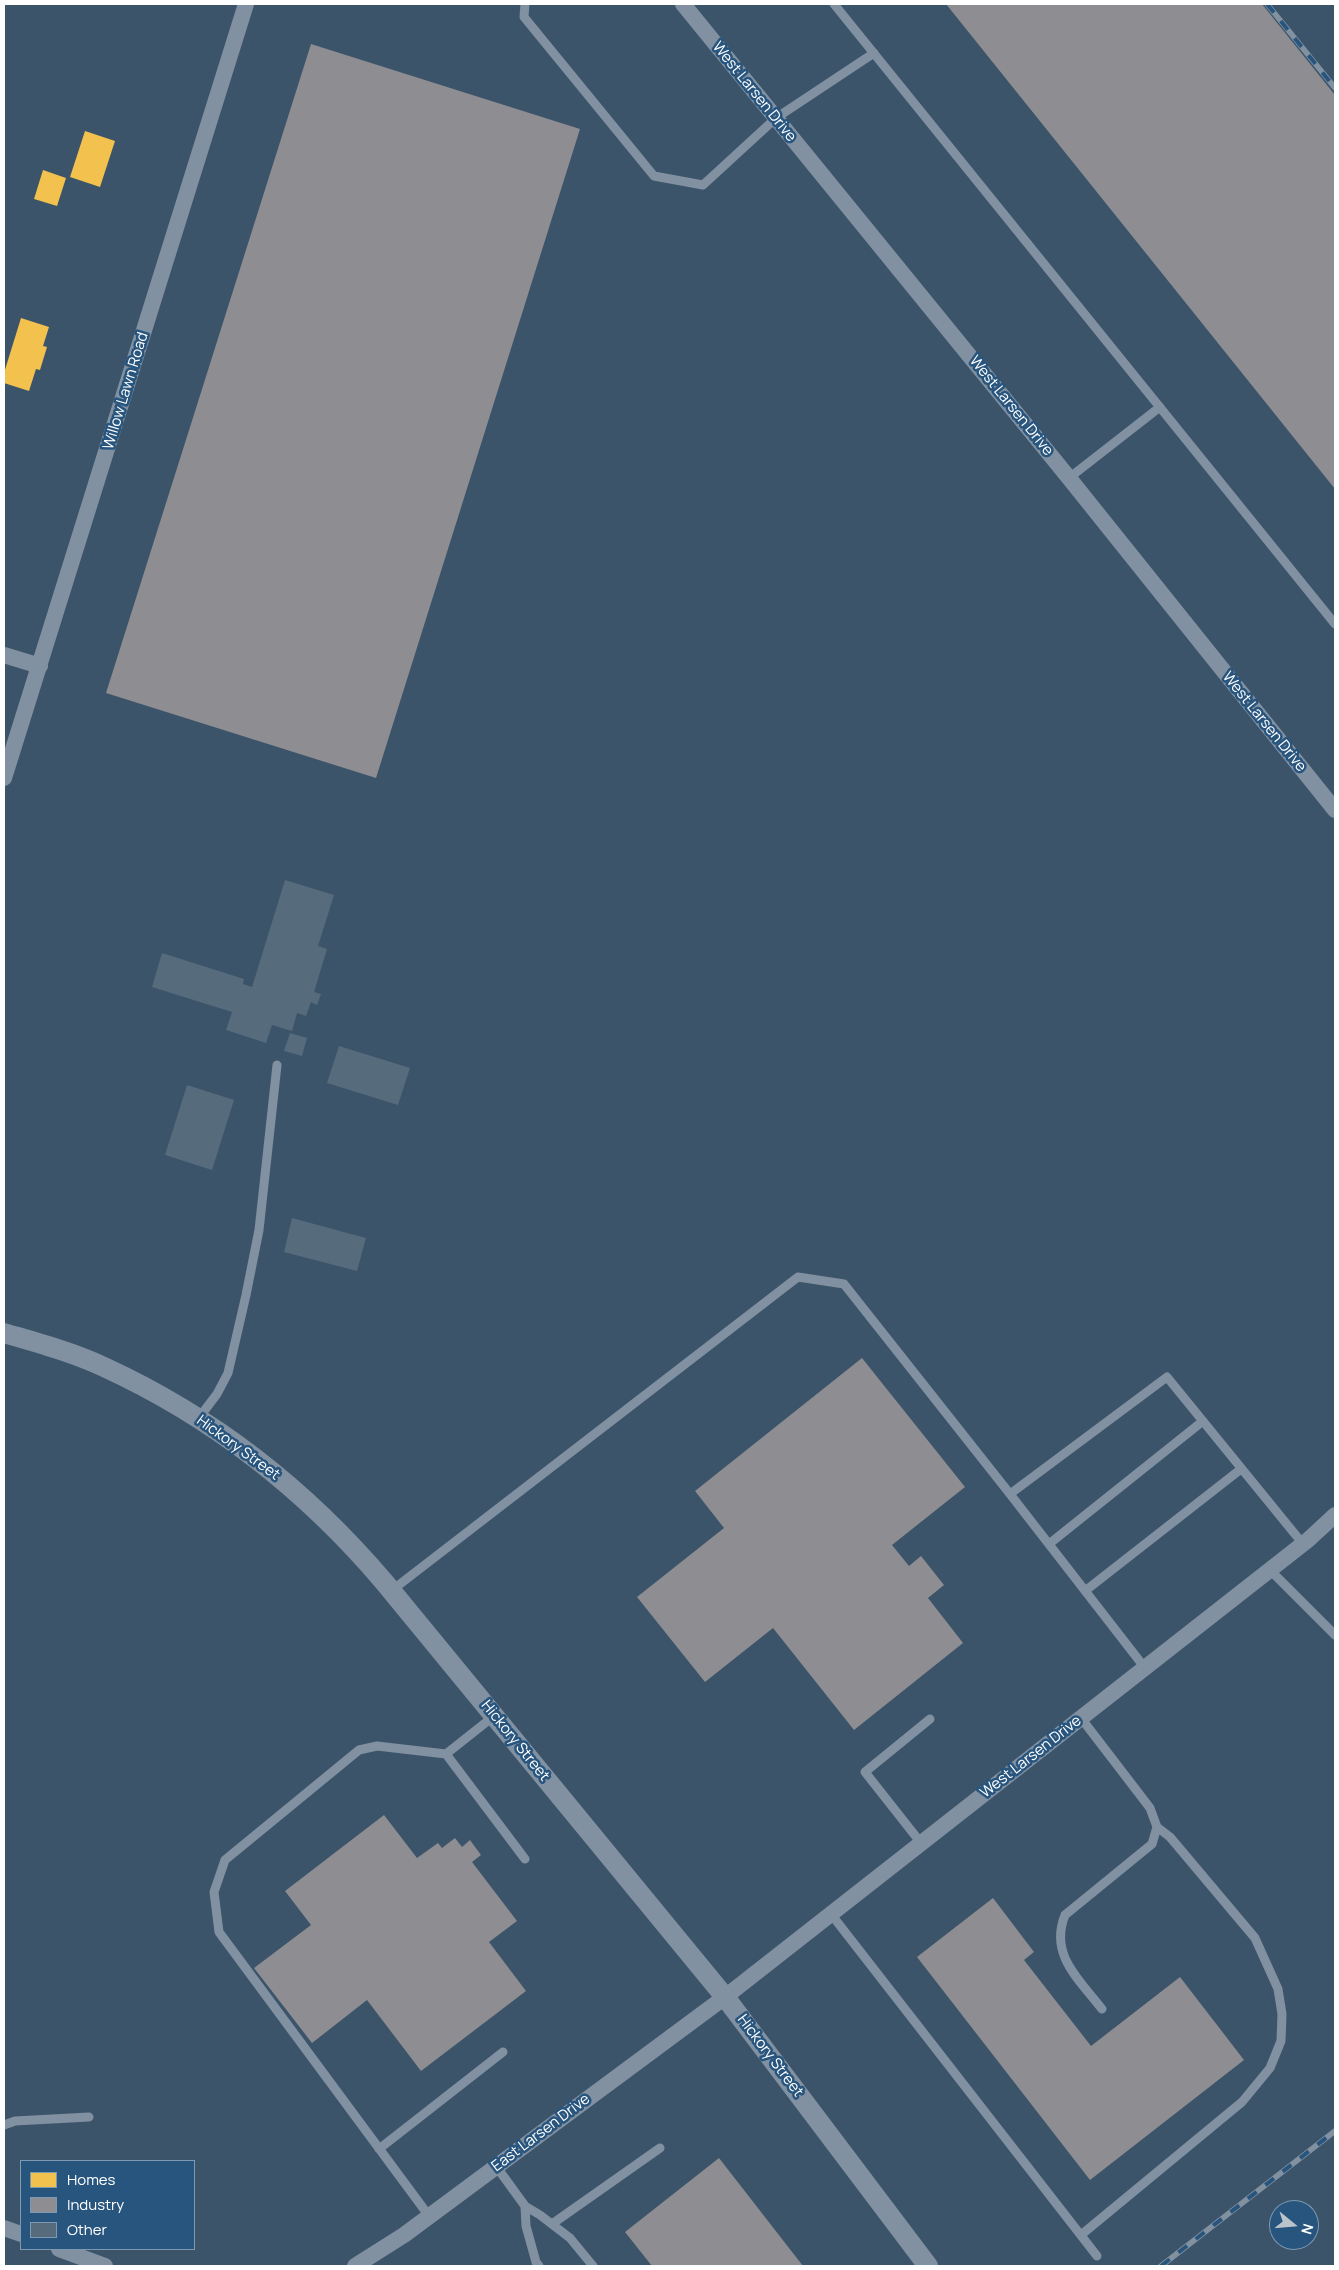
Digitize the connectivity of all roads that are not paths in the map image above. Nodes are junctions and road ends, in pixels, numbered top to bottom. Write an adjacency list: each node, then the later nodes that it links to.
1 (246, 4): 11 (street, Willow Lawn Road)
2 (526, 4): 6 (lane)
3 (683, 4): 6 (street, West Larsen Drive)
4 (834, 4): 5 (lane)
5 (874, 53): 6 (lane); 7 (lane)
6 (776, 118): 8 (street, West Larsen Drive)
7 (1160, 408): 8 (lane); 9 (lane)
8 (1069, 478): 13 (street, West Larsen Drive)
9 (1335, 624)
10 (4, 655): 11 (street)
11 (40, 666): 12 (street, Willow Lawn Road)
12 (4, 778)
13 (1335, 810)
14 (277, 1066): 16 (lane)
15 (4, 1332): 16 (street, Hickory Street)
16 (198, 1419): 24 (street, Hickory Street)
17 (1203, 1422): 18 (lane); 19 (lane); 21 (lane)
18 (1241, 1469): 22 (lane); 25 (lane)
19 (1010, 1494): 21 (lane); 24 (lane)
20 (1335, 1515): 22 (street, West Larsen Drive)
21 (1049, 1544): 25 (lane)
22 (1303, 1544): 23 (street, West Larsen Drive)
23 (1270, 1570): 26 (lane); 27 (street, West Larsen Drive)
24 (391, 1591): 28 (street, Hickory Street)
25 (1085, 1591): 27 (lane)
26 (1335, 1635)
27 (1145, 1668): 29 (street, West Larsen Drive)
28 (494, 1715): 31 (lane); 36 (street, Hickory Street)
29 (1081, 1718): 32 (lane); 33 (street, West Larsen Drive)
30 (930, 1719): 33 (lane)
31 (446, 1754): 34 (lane); 42 (lane)
32 (1157, 1828): 37 (lane); 49 (lane)
33 (921, 1843): 35 (street, West Larsen Drive)
34 (525, 1859)
35 (832, 1914): 36 (street, West Larsen Drive); 49 (lane)
36 (725, 1997): 43 (street, East Larsen Drive); 56 (street, Hickory Street)
37 (1102, 2009)
38 (503, 2052): 42 (lane)
39 (89, 2116): 40 (lane)
40 (4, 2125)
41 (660, 2148): 46 (lane)
42 (379, 2149): 45 (lane)
43 (496, 2166): 44 (lane); 45 (street, East Larsen Drive)
44 (525, 2206): 46 (lane); 54 (lane)
45 (429, 2216): 53 (street, East Larsen Drive)
46 (552, 2224): 55 (lane)
47 (4, 2228): 48 (street)
48 (20, 2234)
49 (1081, 2235): 51 (lane)
50 (62, 2250): 52 (street)
51 (1097, 2256)
52 (105, 2266)
53 (355, 2266)
54 (539, 2266)
55 (593, 2266)
56 (928, 2266)

